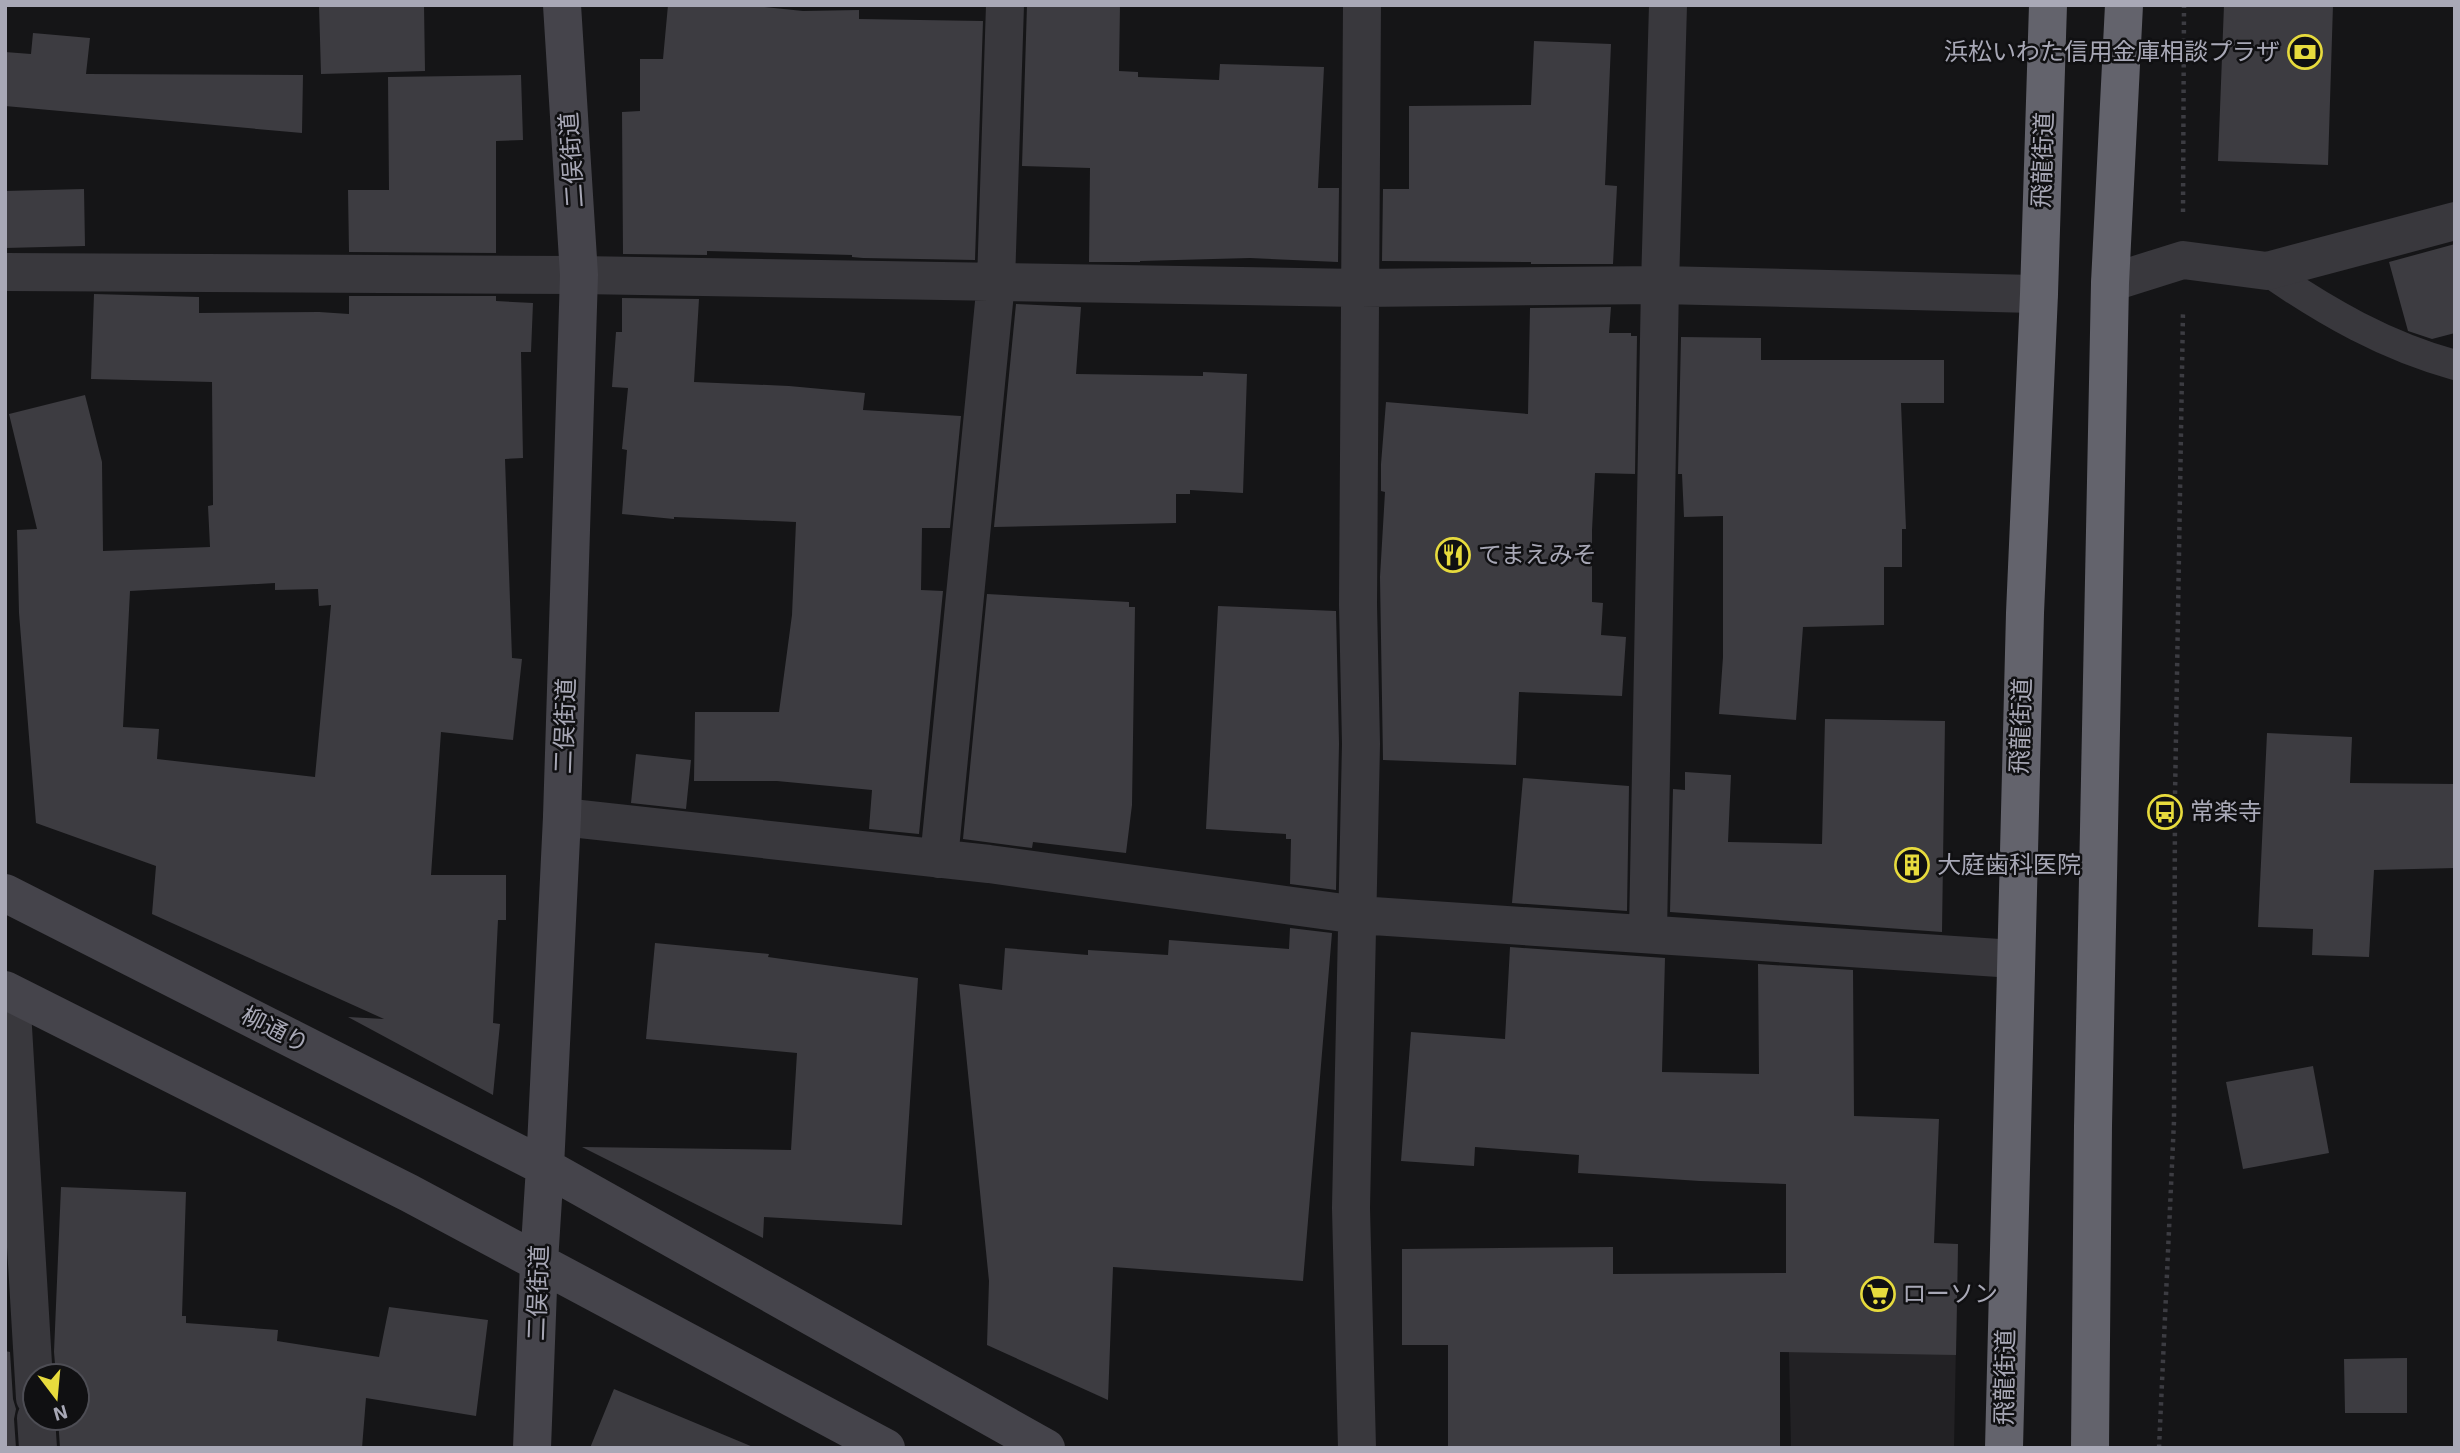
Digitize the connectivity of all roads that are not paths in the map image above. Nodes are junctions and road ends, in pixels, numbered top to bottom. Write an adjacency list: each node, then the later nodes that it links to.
1 (562, 5): 10 (street, 二俣街道)
2 (1005, 5): 11 (street)
3 (1362, 5): 14 (street)
4 (1668, 5): 13 (street)
5 (2048, 5): 15 (highway, 飛龍街道)
6 (2124, 5): 12 (highway)
7 (2455, 221): 8 (street)
8 (2267, 271): 12 (street); 16 (lane)
9 (5, 272): 10 (street)
10 (579, 275): 11 (street); 17 (street, 二俣街道)
11 (996, 282): 14 (street); 18 (street)
12 (2110, 284): 32 (highway)
13 (1660, 285): 14 (street); 15 (street); 21 (street)
14 (1360, 288): 20 (street)
15 (2039, 294): 22 (highway, 飛龍街道)
16 (2455, 365)
17 (562, 817): 18 (street); 24 (street, 二俣街道)
18 (939, 859): 20 (street)
19 (5, 893): 24 (street, 柳通り)
20 (1358, 915): 21 (street); 30 (street)
21 (1648, 933): 22 (street)
22 (2014, 959): 31 (highway, 飛龍街道)
23 (8, 992): 25 (street); 26 (street)
24 (545, 1167): 25 (street, 二俣街道); 29 (street, 柳通り)
25 (538, 1262): 27 (street, 二俣街道); 28 (street)
26 (33, 1362)
27 (532, 1448)
28 (886, 1448)
29 (1045, 1448)
30 (1357, 1448)
31 (2004, 1448)
32 (2090, 1448)

